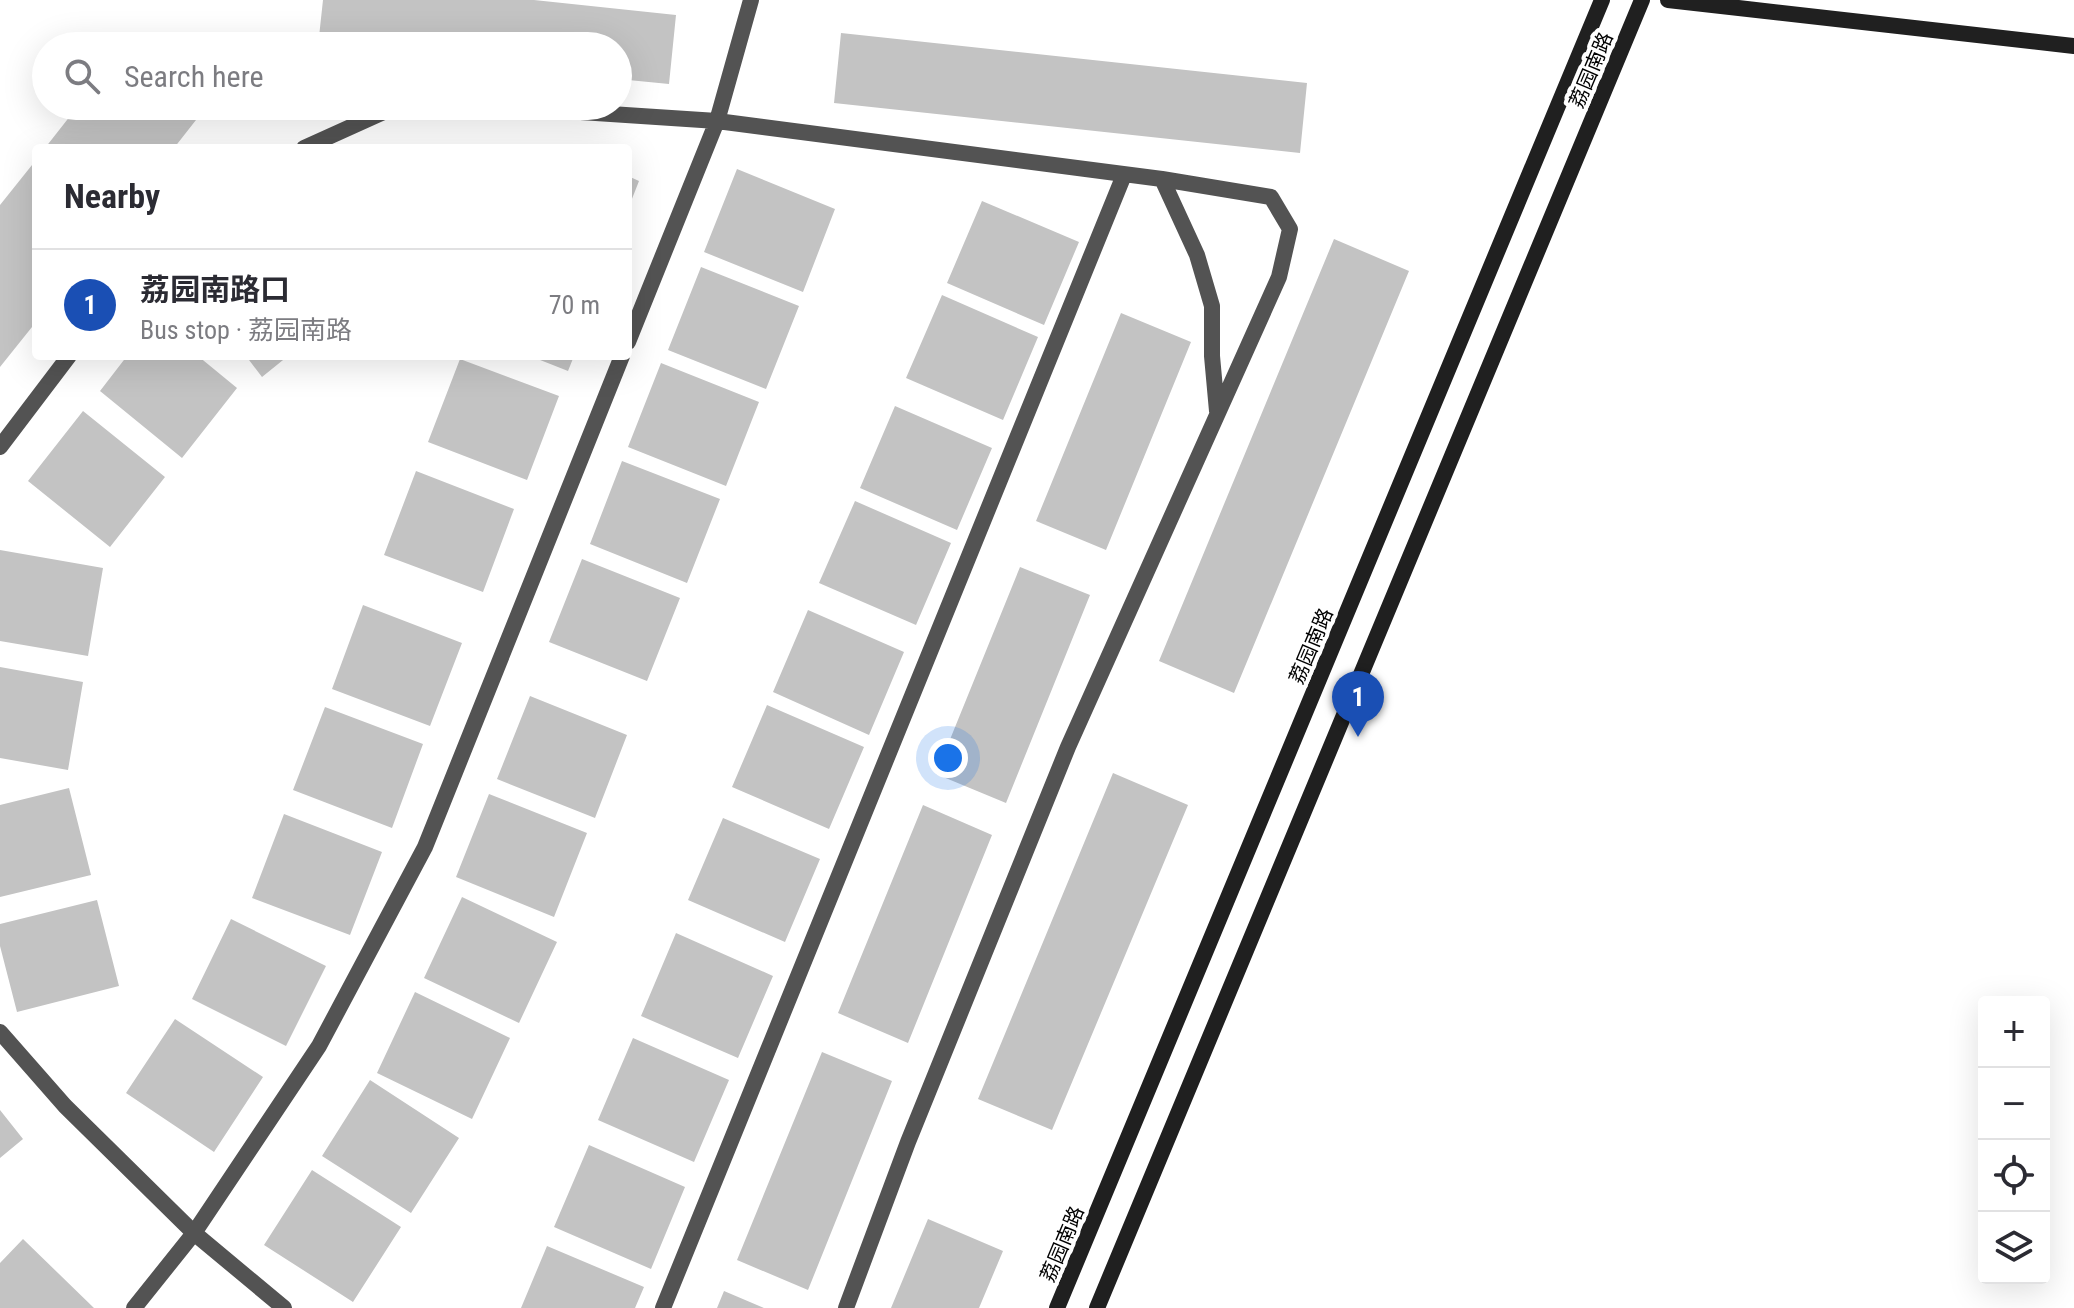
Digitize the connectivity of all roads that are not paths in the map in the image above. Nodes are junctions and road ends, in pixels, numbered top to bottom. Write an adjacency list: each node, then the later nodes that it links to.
1 (751, 0): 8 (lane)
2 (1602, 0): 23 (main road, 荔园南路)
3 (1642, 0): 24 (main road, 荔园南路)
4 (1668, 0): 5 (main road)
5 (2074, 46)
6 (632, 115): 8 (lane)
7 (366, 120): 9 (lane)
8 (717, 121): 10 (lane); 12 (lane)
9 (313, 144)
10 (1124, 175): 11 (lane); 21 (lane)
11 (1162, 179): 15 (lane); 15 (lane)
12 (632, 332)
13 (66, 360): 16 (lane)
14 (620, 360): 18 (lane)
15 (1217, 413): 22 (lane)
16 (0, 447)
17 (0, 1032): 18 (lane)
18 (194, 1233): 19 (lane); 20 (lane)
19 (134, 1308)
20 (284, 1308)
21 (663, 1308)
22 (846, 1308)
23 (1057, 1308)
24 (1097, 1308)

